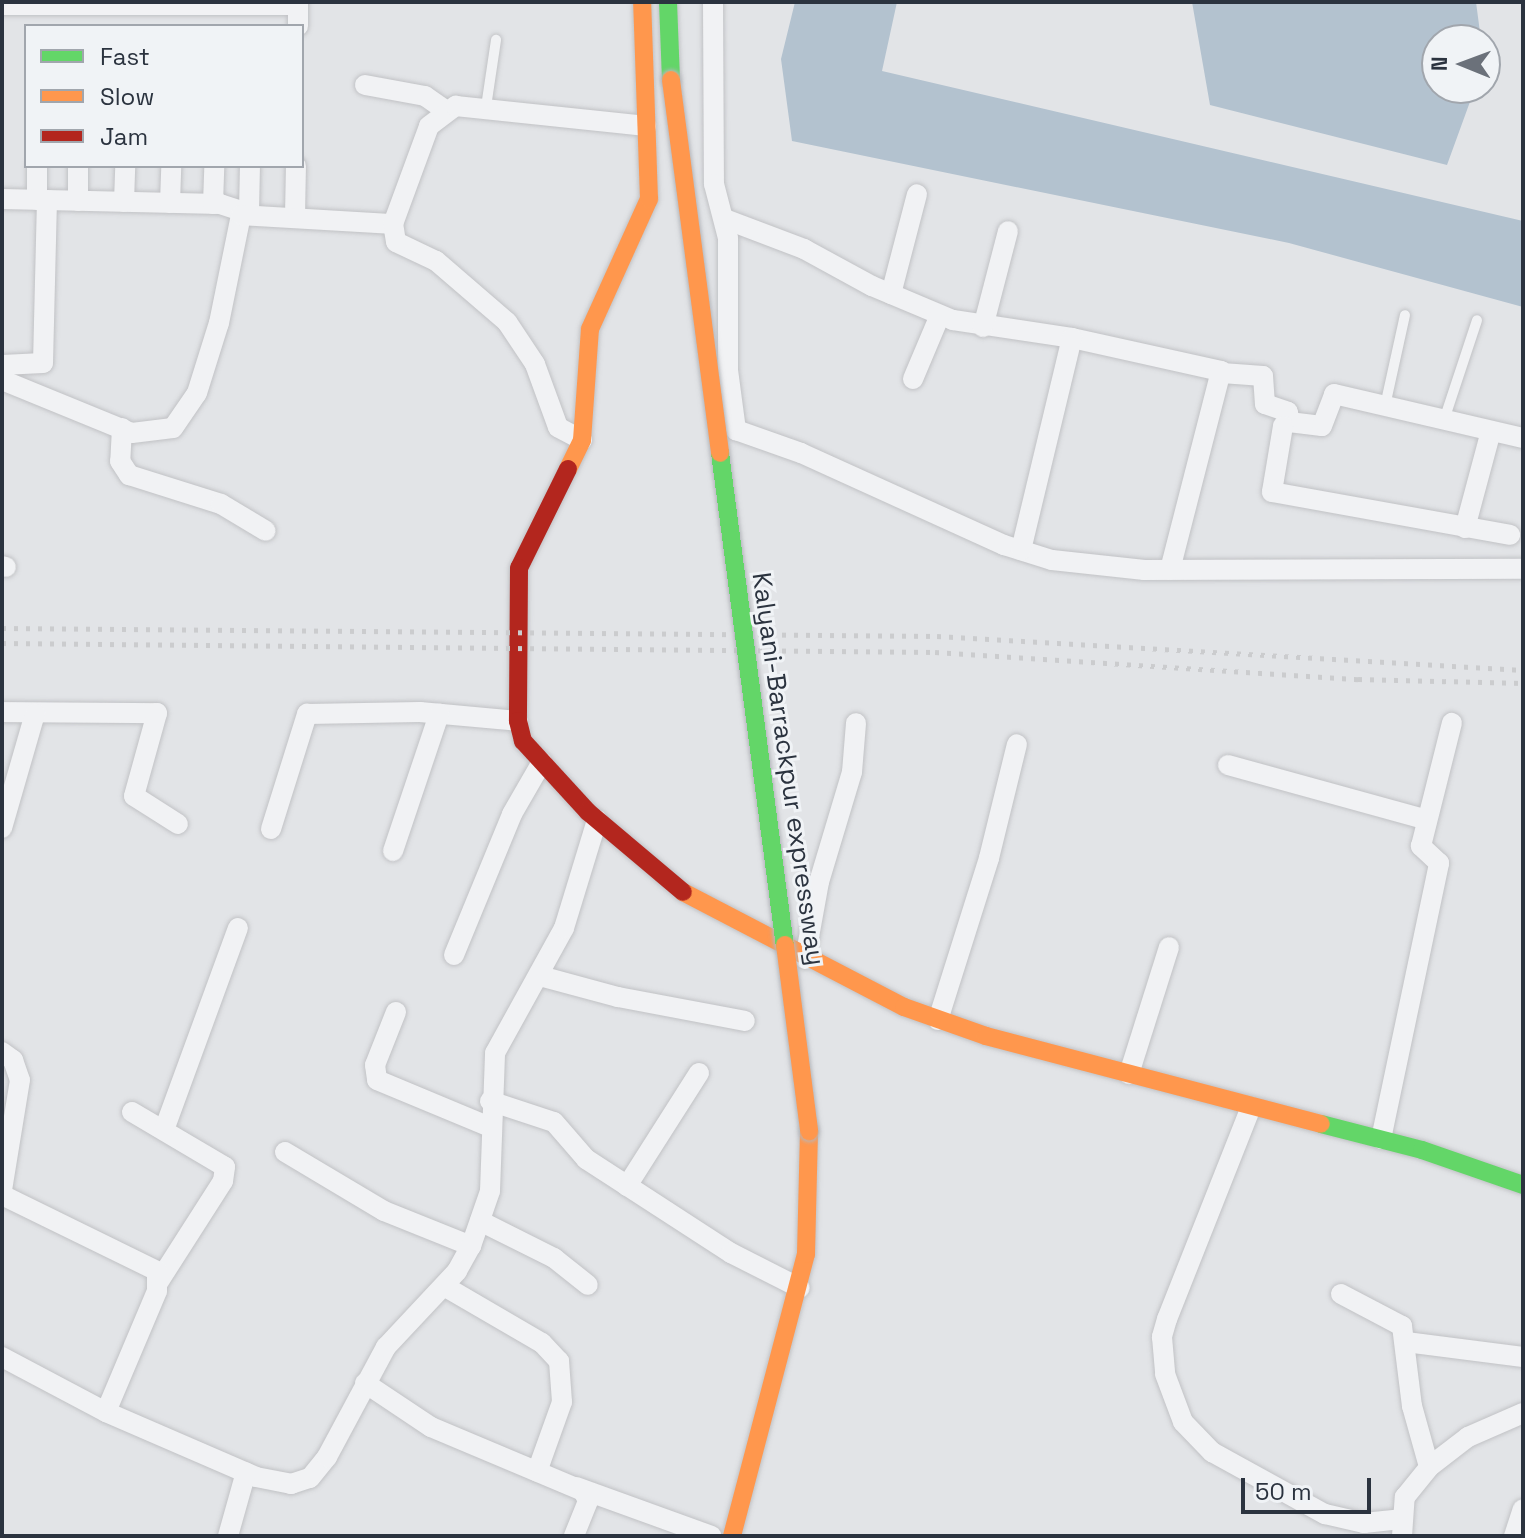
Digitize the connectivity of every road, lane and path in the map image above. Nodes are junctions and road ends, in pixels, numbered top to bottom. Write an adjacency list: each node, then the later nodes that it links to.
1 (642, 2): 18 (main road)
2 (668, 2): 104 (main road, Kalyani-Barrackpur expressway, bridge)
3 (713, 2): 27 (street)
4 (80, 4): 5 (street); 11 (street)
5 (128, 4): 6 (street)
6 (172, 4): 7 (street); 12 (street)
7 (215, 4): 8 (street)
8 (253, 4): 9 (street); 13 (street)
9 (298, 4)
10 (2, 5): 11 (street)
11 (36, 11)
12 (171, 24)
13 (252, 24)
14 (496, 40): 16 (lane)
15 (365, 85): 17 (street)
16 (486, 107): 17 (street); 18 (street)
17 (445, 110): 38 (street)
18 (646, 126): 29 (main road)
19 (37, 168): 30 (street)
20 (78, 168): 31 (street)
21 (125, 168): 32 (street)
22 (171, 168): 33 (street)
23 (214, 168): 34 (street)
24 (250, 168): 35 (street)
25 (296, 168): 36 (street)
26 (917, 194): 40 (street)
27 (716, 196): 29 (street); 37 (street)
28 (2, 199): 30 (street)
29 (649, 199): 56 (main road)
30 (42, 200): 31 (street); 46 (street)
31 (78, 201): 32 (street)
32 (124, 202): 33 (street)
33 (170, 203): 34 (street)
34 (213, 204): 35 (street)
35 (246, 212): 36 (street); 53 (street)
36 (295, 216): 38 (street)
37 (725, 219): 40 (street); 60 (street)
38 (393, 224): 56 (street)
39 (1008, 231): 44 (street)
40 (891, 294): 41 (street)
41 (940, 315): 44 (street); 48 (street)
42 (1405, 315): 50 (lane)
43 (1477, 320): 51 (lane)
44 (983, 327): 45 (street)
45 (1072, 338): 47 (street); 60 (street)
46 (2, 365)
47 (1222, 373): 52 (street); 62 (street)
48 (913, 379)
49 (2, 380): 53 (street)
50 (1385, 406): 51 (street); 52 (street)
51 (1444, 420): 54 (street)
52 (1288, 421): 57 (street)
53 (122, 428): 58 (street)
54 (1491, 431): 55 (street); 57 (street)
55 (1523, 438)
56 (582, 440): 66 (main road)
57 (1465, 528): 59 (street)
58 (266, 531)
59 (1510, 535)
60 (1021, 550): 62 (street)
61 (1523, 569): 62 (street)
62 (1170, 570)
63 (2, 712): 64 (street)
64 (35, 714): 74 (street); 75 (street)
65 (439, 714): 66 (street); 76 (street); 77 (street)
66 (518, 721): 70 (main road)
67 (856, 723): 81 (street)
68 (1452, 723): 73 (street)
69 (1017, 744): 84 (street)
70 (542, 762): 72 (main road); 80 (street)
71 (1228, 765): 73 (street)
72 (597, 820): 81 (main road); 82 (street)
73 (1427, 820): 94 (street)
74 (178, 824)
75 (2, 828)
76 (271, 829)
77 (393, 851)
78 (238, 928): 93 (street)
79 (1169, 947): 88 (street)
80 (454, 955)
81 (805, 959): 84 (main road)
82 (540, 976): 85 (street); 89 (street)
83 (396, 1012): 92 (street)
84 (938, 1020): 88 (main road)
85 (745, 1021)
86 (2, 1052): 98 (street)
87 (699, 1073): 97 (street)
88 (1129, 1074): 90 (main road)
89 (490, 1101): 92 (street); 97 (street)
90 (1251, 1107): 94 (main road); 117 (street)
91 (132, 1112): 93 (street)
92 (490, 1127): 99 (street)
93 (164, 1130): 101 (street)
94 (1381, 1139): 96 (main road)
95 (285, 1152): 100 (street)
96 (1523, 1185)
97 (627, 1186): 104 (street)
98 (2, 1192): 101 (street)
99 (480, 1221): 100 (street); 102 (street)
100 (471, 1246): 103 (street)
101 (159, 1281): 110 (street)
102 (588, 1285)
103 (444, 1286): 109 (street); 114 (street)
104 (800, 1288): 121 (main road, Kalyani-Barrackpur expressway)
105 (1341, 1294): 106 (street)
106 (1406, 1342): 108 (street); 112 (street)
107 (2, 1357): 110 (street)
108 (1523, 1357)
109 (365, 1383): 113 (street); 114 (street)
110 (106, 1412): 113 (street)
111 (1523, 1413): 112 (street)
112 (1429, 1467): 117 (street)
113 (246, 1472): 118 (street)
114 (537, 1472): 115 (street)
115 (575, 1487): 119 (street); 120 (street)
116 (1523, 1509): 122 (street)
117 (1402, 1527)
118 (228, 1536)
119 (574, 1536)
120 (711, 1536)
121 (732, 1536)
122 (1514, 1536)

